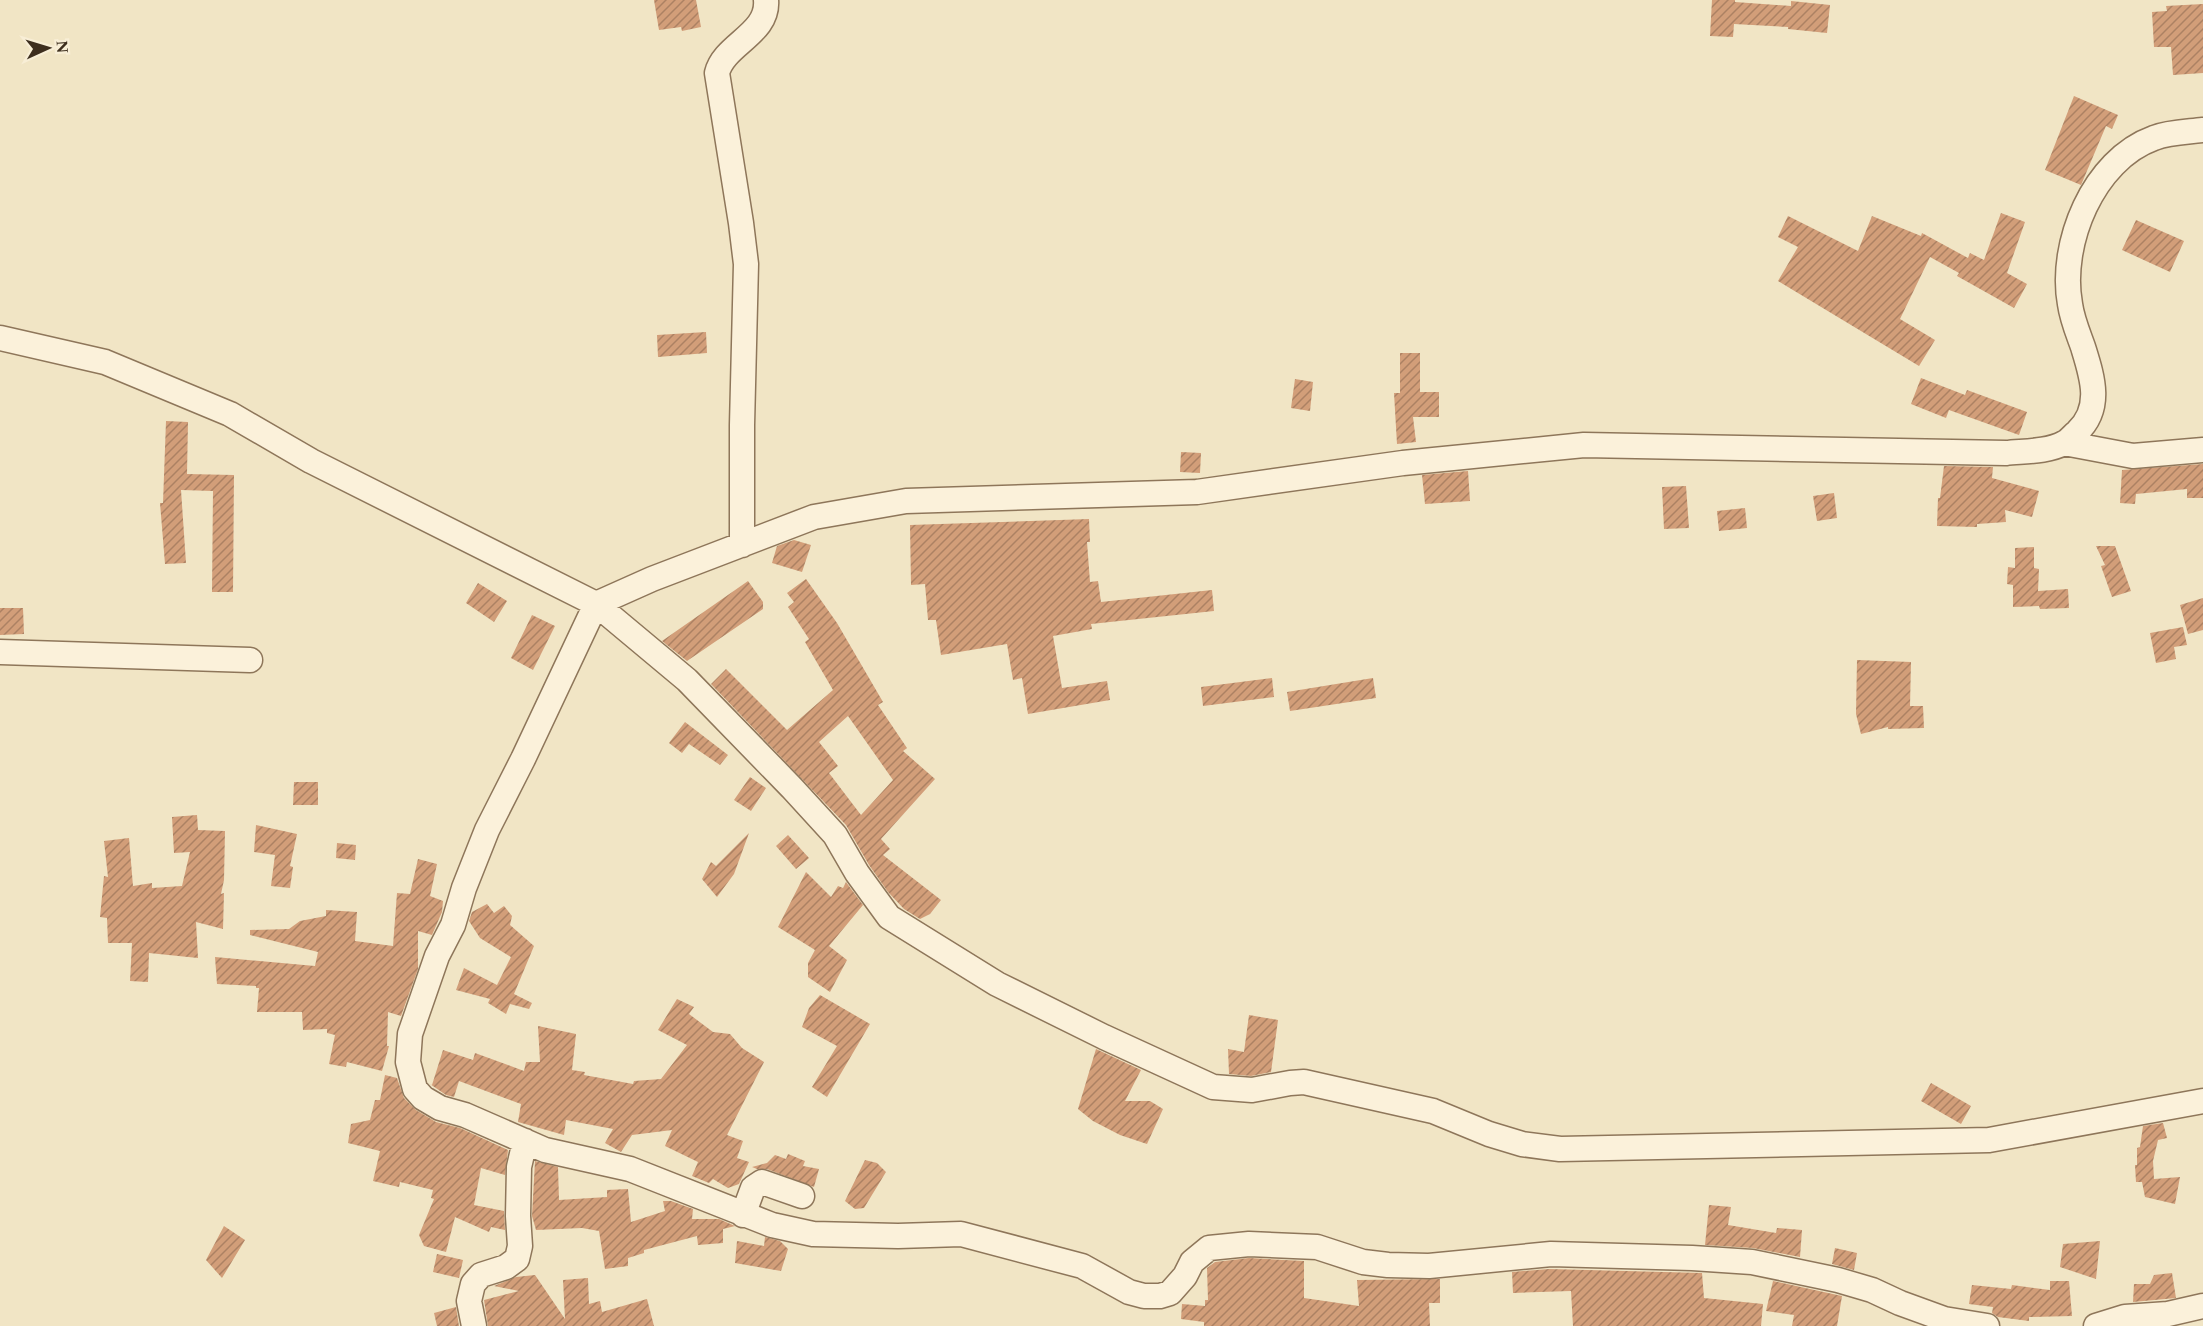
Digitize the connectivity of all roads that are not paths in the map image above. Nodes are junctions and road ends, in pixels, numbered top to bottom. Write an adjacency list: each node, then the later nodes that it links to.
1 (765, 0): 6 (street)
2 (2203, 130): 4 (street)
3 (0, 338): 7 (street)
4 (2064, 443): 5 (street); 6 (street)
5 (2203, 450)
6 (742, 545): 7 (street)
7 (596, 604): 10 (street); 11 (street)
8 (0, 652): 9 (street)
9 (250, 660)
10 (2203, 1101)
11 (525, 1141): 13 (street); 15 (street)
12 (802, 1196): 13 (street)
13 (743, 1215): 16 (street)
14 (2203, 1306): 17 (street)
15 (474, 1326)
16 (1987, 1326)
17 (2096, 1326)

